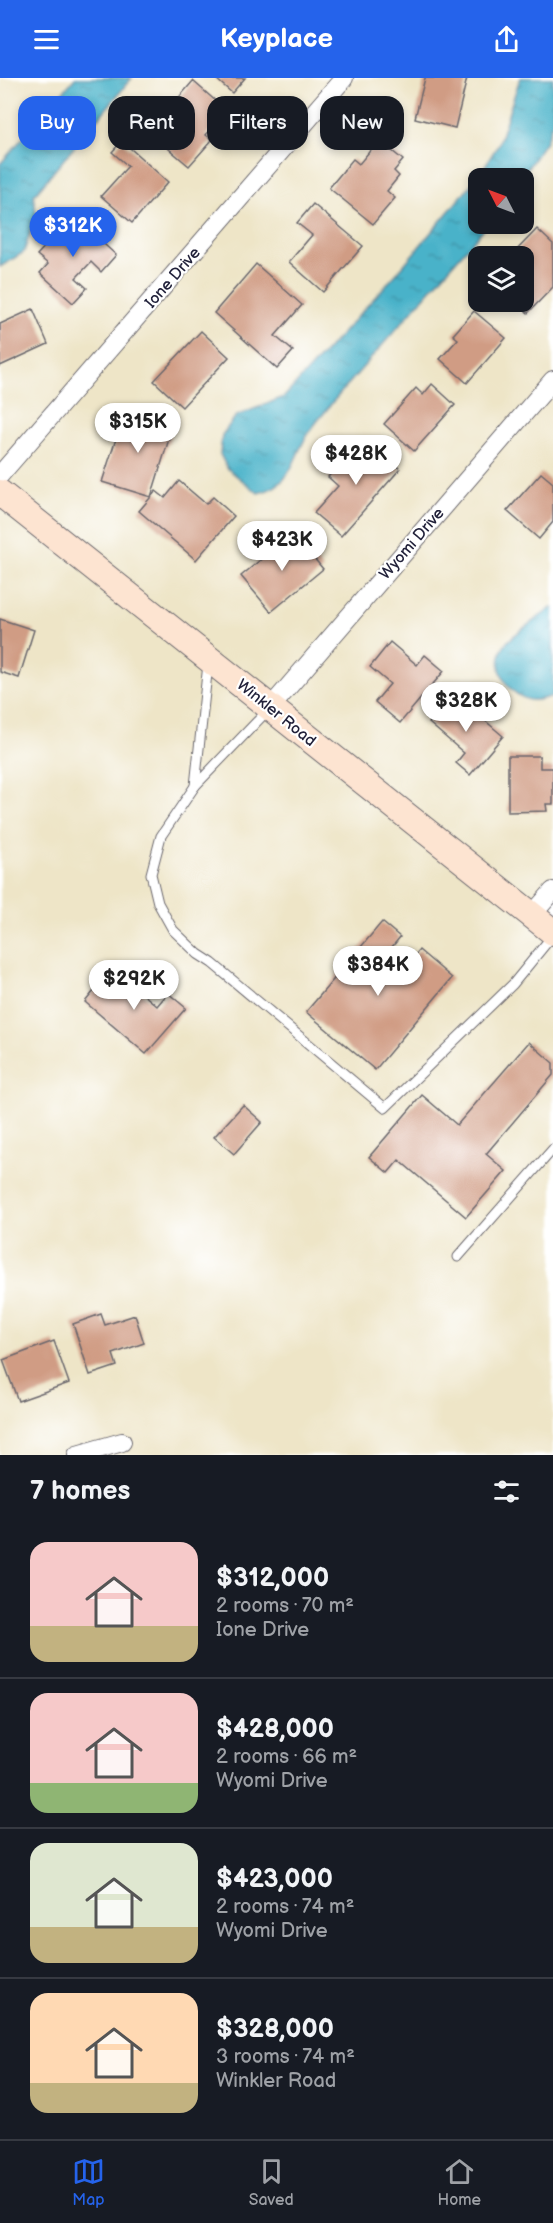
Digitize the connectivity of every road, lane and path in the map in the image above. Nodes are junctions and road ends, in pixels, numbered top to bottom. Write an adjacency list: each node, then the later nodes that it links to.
1 (344, 78): 3 (street, Ione Drive)
2 (553, 380): 6 (street, Wyomi Drive)
3 (0, 475)
4 (0, 493): 5 (street, Winkler Road)
5 (209, 658): 6 (street, Winkler Road); 7 (lane)
6 (271, 707): 7 (lane); 9 (street, Winkler Road)
7 (195, 786): 10 (lane)
8 (553, 891): 9 (street)
9 (532, 915): 10 (street, Winkler Road)
10 (553, 934)
11 (553, 1149): 12 (lane)
12 (458, 1257)
13 (122, 1442): 14 (street)
14 (77, 1455)

